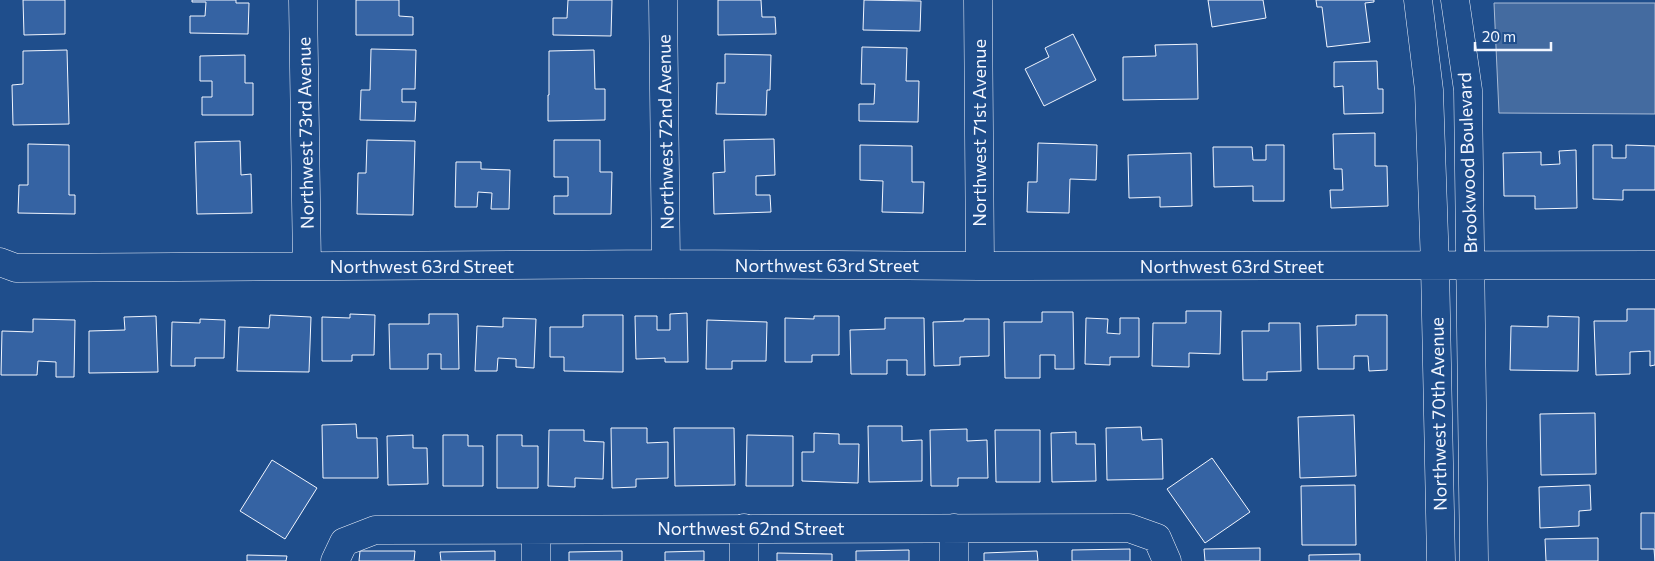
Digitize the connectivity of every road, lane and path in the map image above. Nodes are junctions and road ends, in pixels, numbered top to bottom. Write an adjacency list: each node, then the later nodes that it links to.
1 (304, 0): 8 (street, Northwest 73rd Avenue)
2 (663, 0): 7 (street, Northwest 72nd Avenue)
3 (978, 0): 9 (street, Northwest 71st Avenue)
4 (1418, 0): 10 (street, Brookwood Boulevard)
5 (1456, 0): 11 (street, Brookwood Boulevard)
6 (0, 262): 8 (street, Northwest 63rd Street)
7 (666, 264): 8 (street, Northwest 63rd Street); 9 (street, Northwest 63rd Street)
8 (308, 266)
9 (980, 266): 10 (street, Northwest 63rd Street)
10 (1435, 266): 11 (street, Northwest 63rd Street); 21 (street, Northwest 70th Avenue)
11 (1470, 266): 12 (street, Northwest 63rd Street); 22 (street, Northwest 70th Avenue)
12 (1655, 266)
13 (744, 528): 14 (street, Northwest 62nd Street); 15 (street, Northwest 62nd Street); 19 (street)
14 (954, 528): 16 (street, Northwest 62nd Street); 20 (street)
15 (536, 530): 17 (street, Northwest 62nd Street); 18 (street)
16 (1162, 549)
17 (340, 551)
18 (536, 561)
19 (744, 561)
20 (954, 561)
21 (1441, 561)
22 (1474, 561)

